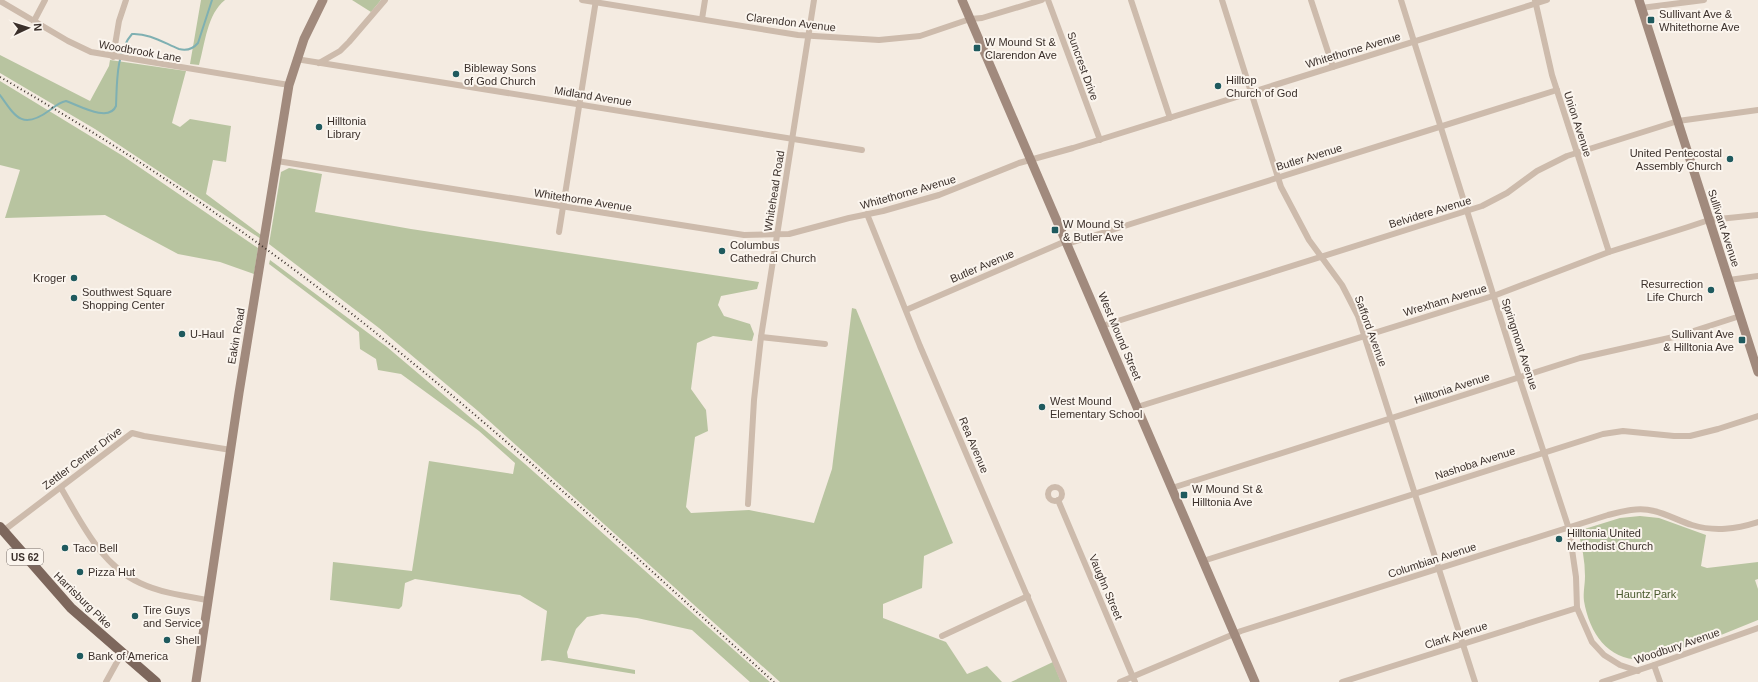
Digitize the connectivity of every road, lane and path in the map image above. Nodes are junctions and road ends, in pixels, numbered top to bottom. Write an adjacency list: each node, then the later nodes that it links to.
1 (45, 0): 23 (street)
2 (126, 0): 26 (street)
3 (323, 0): 27 (street, Eakin Road)
4 (385, 0): 28 (street)
5 (582, 0): 18 (street, Clarendon Avenue)
6 (706, 0): 21 (street)
7 (814, 0): 24 (street, Whitehead Road)
8 (962, 0): 22 (street, West Mound Street)
9 (1042, 0): 22 (street, Clarendon Avenue)
10 (1048, 0): 39 (street, Suncrest Drive)
11 (1131, 0): 35 (street)
12 (1222, 0): 32 (street, Safford Avenue)
13 (1311, 0): 29 (street)
14 (1401, 0): 25 (street, Springmont Avenue)
15 (1547, 0): 19 (street, Whitethorne Avenue)
16 (1704, 0): 20 (street)
17 (0, 1): 23 (street, Woodbrook Lane)
18 (596, 1): 21 (street, Clarendon Avenue); 33 (street)
19 (1536, 2): 25 (street, Whitethorne Avenue); 31 (street, Union Avenue)
20 (1640, 4): 36 (street, Sullivant Avenue)
21 (702, 19): 24 (street, Clarendon Avenue)
22 (970, 19): 24 (street, Clarendon Avenue); 42 (street, West Mound Street)
23 (34, 21): 26 (street, Woodbrook Lane)
24 (808, 36): 38 (street, Whitehead Road)
25 (1414, 41): 29 (street, Whitethorne Avenue); 37 (street, Springmont Avenue)
26 (119, 58): 30 (street, Woodbrook Lane)
27 (296, 59): 28 (street, Midland Avenue); 30 (street, Eakin Road)
28 (319, 63): 33 (street, Midland Avenue)
29 (1332, 67): 32 (street, Whitethorne Avenue)
30 (289, 85): 43 (street, Eakin Road)
31 (1557, 90): 37 (street, Butler Avenue); 41 (street, Union Avenue)
32 (1251, 92): 35 (street, Whitethorne Avenue); 44 (street, Safford Avenue)
33 (580, 104): 38 (street, Midland Avenue); 45 (street)
34 (1758, 110): 36 (street, Belvidere Avenue)
35 (1170, 118): 39 (street, Whitethorne Avenue)
36 (1678, 121): 41 (street, Belvidere Avenue); 49 (street, Sullivant Avenue)
37 (1441, 126): 44 (street, Butler Avenue); 46 (street, Springmont Avenue)
38 (792, 138): 40 (street, Midland Avenue); 51 (street, Whitehead Road)
39 (1100, 140): 42 (street, Whitethorne Avenue)
40 (862, 150)
41 (1577, 153): 46 (street, Belvidere Avenue); 53 (street, Union Avenue)
42 (1031, 160): 47 (street, Whitethorne Avenue); 52 (street, West Mound Street)
43 (277, 162): 45 (street, Whitethorne Avenue); 69 (street, Eakin Road)
44 (1278, 177): 52 (street, Butler Avenue); 54 (street, Safford Avenue)
45 (563, 207): 50 (street); 51 (street, Whitethorne Avenue)
46 (1468, 211): 54 (street, Belvidere Avenue); 57 (street, Springmont Avenue)
47 (867, 214): 51 (street, Whitethorne Avenue); 58 (street, Rea Avenue)
48 (1758, 215): 49 (street, Wrexham Avenue)
49 (1709, 220): 53 (street, Wrexham Avenue); 56 (street, Sullivant Avenue)
50 (559, 232)
51 (778, 235): 62 (street, Whitehead Road)
52 (1066, 242): 58 (street, Butler Avenue); 60 (street, West Mound Street)
53 (1609, 252): 57 (street, Wrexham Avenue)
54 (1321, 256): 60 (street, Belvidere Avenue); 61 (street, Safford Avenue)
55 (1758, 276): 56 (street)
56 (1729, 280): 59 (street, Sullivant Avenue)
57 (1494, 295): 61 (street, Wrexham Avenue); 65 (street, Springmont Avenue)
58 (906, 310): 81 (street, Rea Avenue)
59 (1740, 316): 64 (street, Sullivant Avenue); 65 (street, Hilltonia Avenue)
60 (1102, 326): 66 (street, West Mound Street)
61 (1364, 336): 66 (street, Wrexham Avenue); 68 (street, Safford Avenue)
62 (761, 337): 63 (street); 75 (street, Whitehead Road)
63 (825, 344)
64 (1758, 372)
65 (1519, 377): 68 (street, Hilltonia Avenue); 70 (street, Springmont Avenue)
66 (1137, 407): 72 (street, West Mound Street)
67 (1758, 416): 70 (street, Nashoba Avenue)
68 (1390, 418): 72 (street, Hilltonia Avenue); 73 (street, Safford Avenue)
69 (230, 450): 71 (street, Zettler Center Drive); 82 (street, Eakin Road)
70 (1544, 452): 73 (street, Nashoba Avenue); 77 (street, Springmont Avenue)
71 (60, 488): 78 (street, Zettler Center Drive); 82 (street)
72 (1172, 488): 79 (street, West Mound Street)
73 (1414, 493): 79 (street, Nashoba Avenue); 80 (street, Safford Avenue)
74 (1058, 500): 91 (street, Vaughn Street)
75 (748, 504)
76 (1758, 522): 77 (street, Columbian Avenue)
77 (1568, 527): 80 (street, Columbian Avenue); 83 (street, Springmont Avenue)
78 (2, 529): 88 (main road, Harrisburg Pike / US 62)
79 (1203, 561): 85 (street, West Mound Street)
80 (1438, 568): 85 (street, Columbian Avenue); 87 (street, Safford Avenue)
81 (1028, 596): 86 (street); 95 (street, Rea Avenue)
82 (208, 600): 94 (street, Eakin Road)
83 (1577, 608): 87 (street, Clark Avenue); 90 (street, Springmont Avenue)
84 (1758, 628): 89 (street, Woodbury Avenue)
85 (1235, 634): 91 (street, Columbian Avenue); 97 (street, West Mound Street)
86 (942, 636)
87 (1462, 644): 98 (street, Clark Avenue); 99 (street, Safford Avenue)
88 (122, 653): 92 (street); 93 (main road, Harrisburg Pike / US 62)
89 (1654, 665): 90 (street, Woodbury Avenue); 101 (street)
90 (1638, 671): 100 (street, Woodbury Avenue)
91 (1134, 679): 96 (street, Columbian Avenue)
92 (106, 682)
93 (156, 682)
94 (196, 682)
95 (1064, 682)
96 (1120, 682)
97 (1255, 682)
98 (1342, 682)
99 (1475, 682)
100 (1602, 682)
101 (1660, 682)

